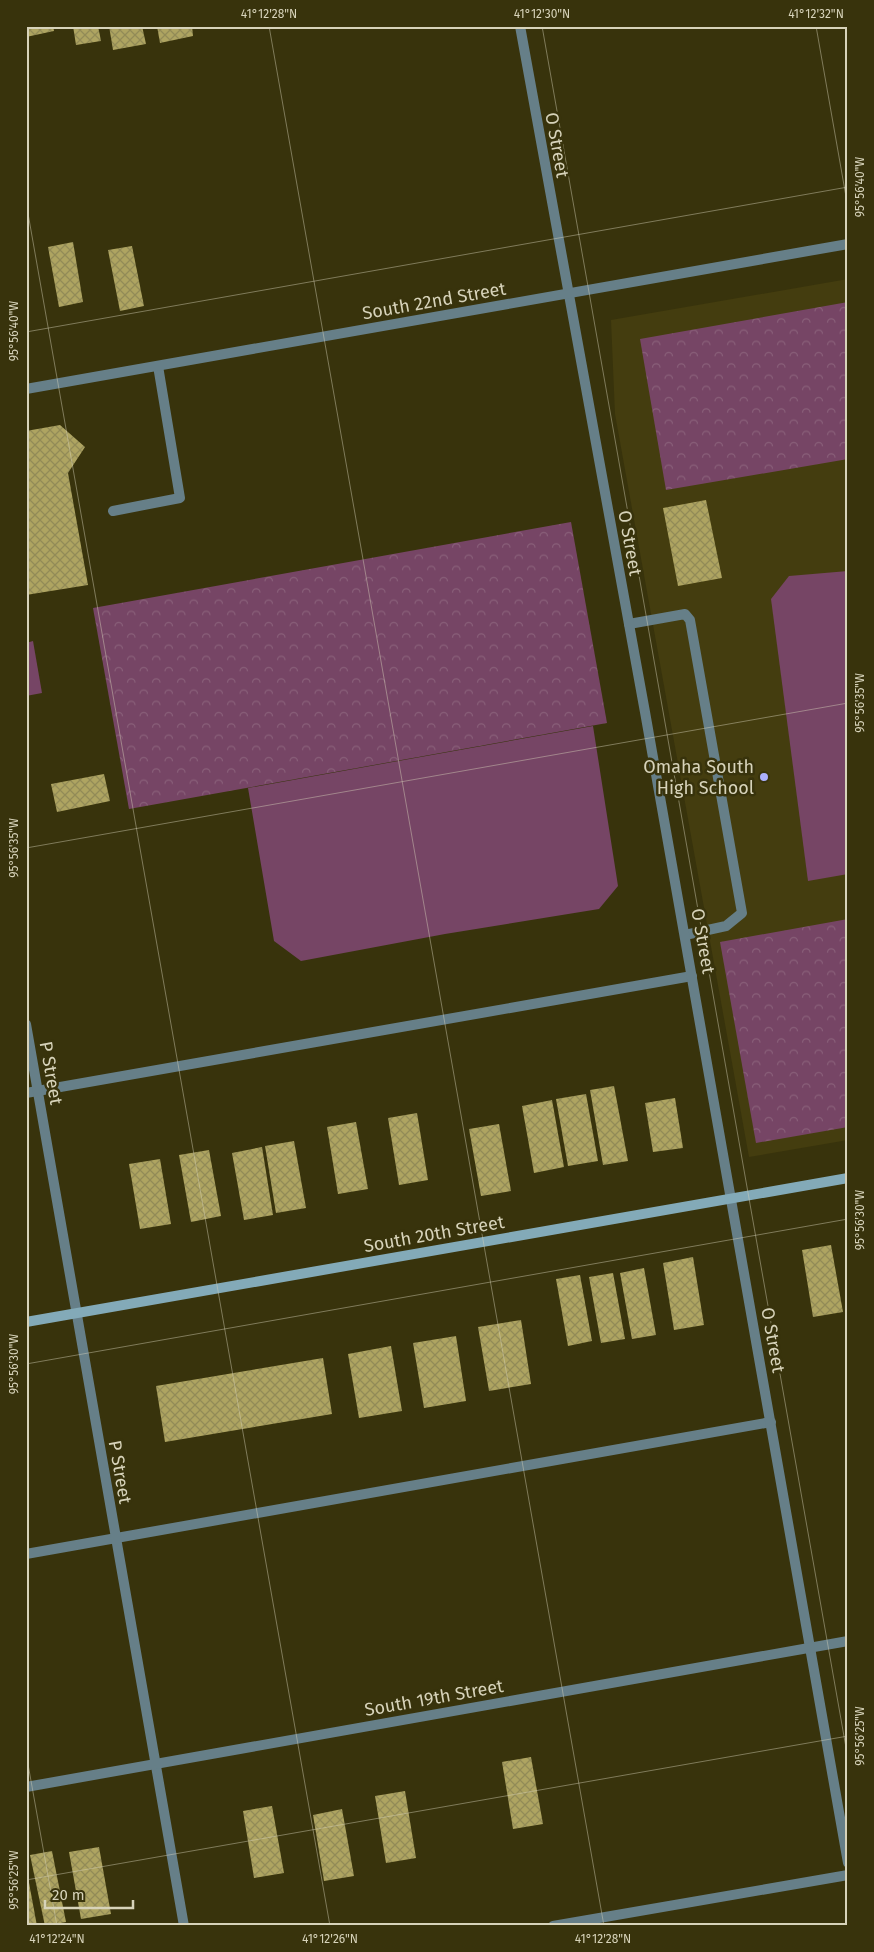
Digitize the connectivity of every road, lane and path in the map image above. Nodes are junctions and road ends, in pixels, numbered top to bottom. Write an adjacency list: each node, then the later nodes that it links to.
1 (520, 26): 3 (street, O Street)
2 (848, 244): 3 (street, South 22nd Street)
3 (568, 294): 4 (street, South 22nd Street); 7 (street, O Street)
4 (158, 366): 5 (street, South 22nd Street); 6 (street)
5 (26, 389)
6 (113, 511)
7 (629, 624): 8 (street, O Street); 8 (street)
8 (685, 935): 9 (street, O Street)
9 (692, 976): 11 (street); 14 (street, O Street)
10 (26, 1024): 11 (street, P Street)
11 (38, 1091): 12 (street); 15 (street, P Street)
12 (26, 1093)
13 (848, 1178): 14 (street, South 20th Street)
14 (732, 1199): 15 (street, South 20th Street); 17 (street, O Street)
15 (76, 1313): 16 (street, South 20th Street); 18 (street, P Street)
16 (26, 1322)
17 (771, 1422): 18 (street); 21 (street, O Street)
18 (115, 1538): 19 (street); 22 (street, P Street)
19 (26, 1554)
20 (848, 1641): 21 (street, South 19th Street)
21 (810, 1649): 22 (street, South 19th Street); 24 (street, O Street)
22 (155, 1764): 23 (street, South 19th Street); 26 (street, P Street)
23 (26, 1787)
24 (848, 1863)
25 (848, 1875): 27 (street)
26 (184, 1926)
27 (553, 1926)

